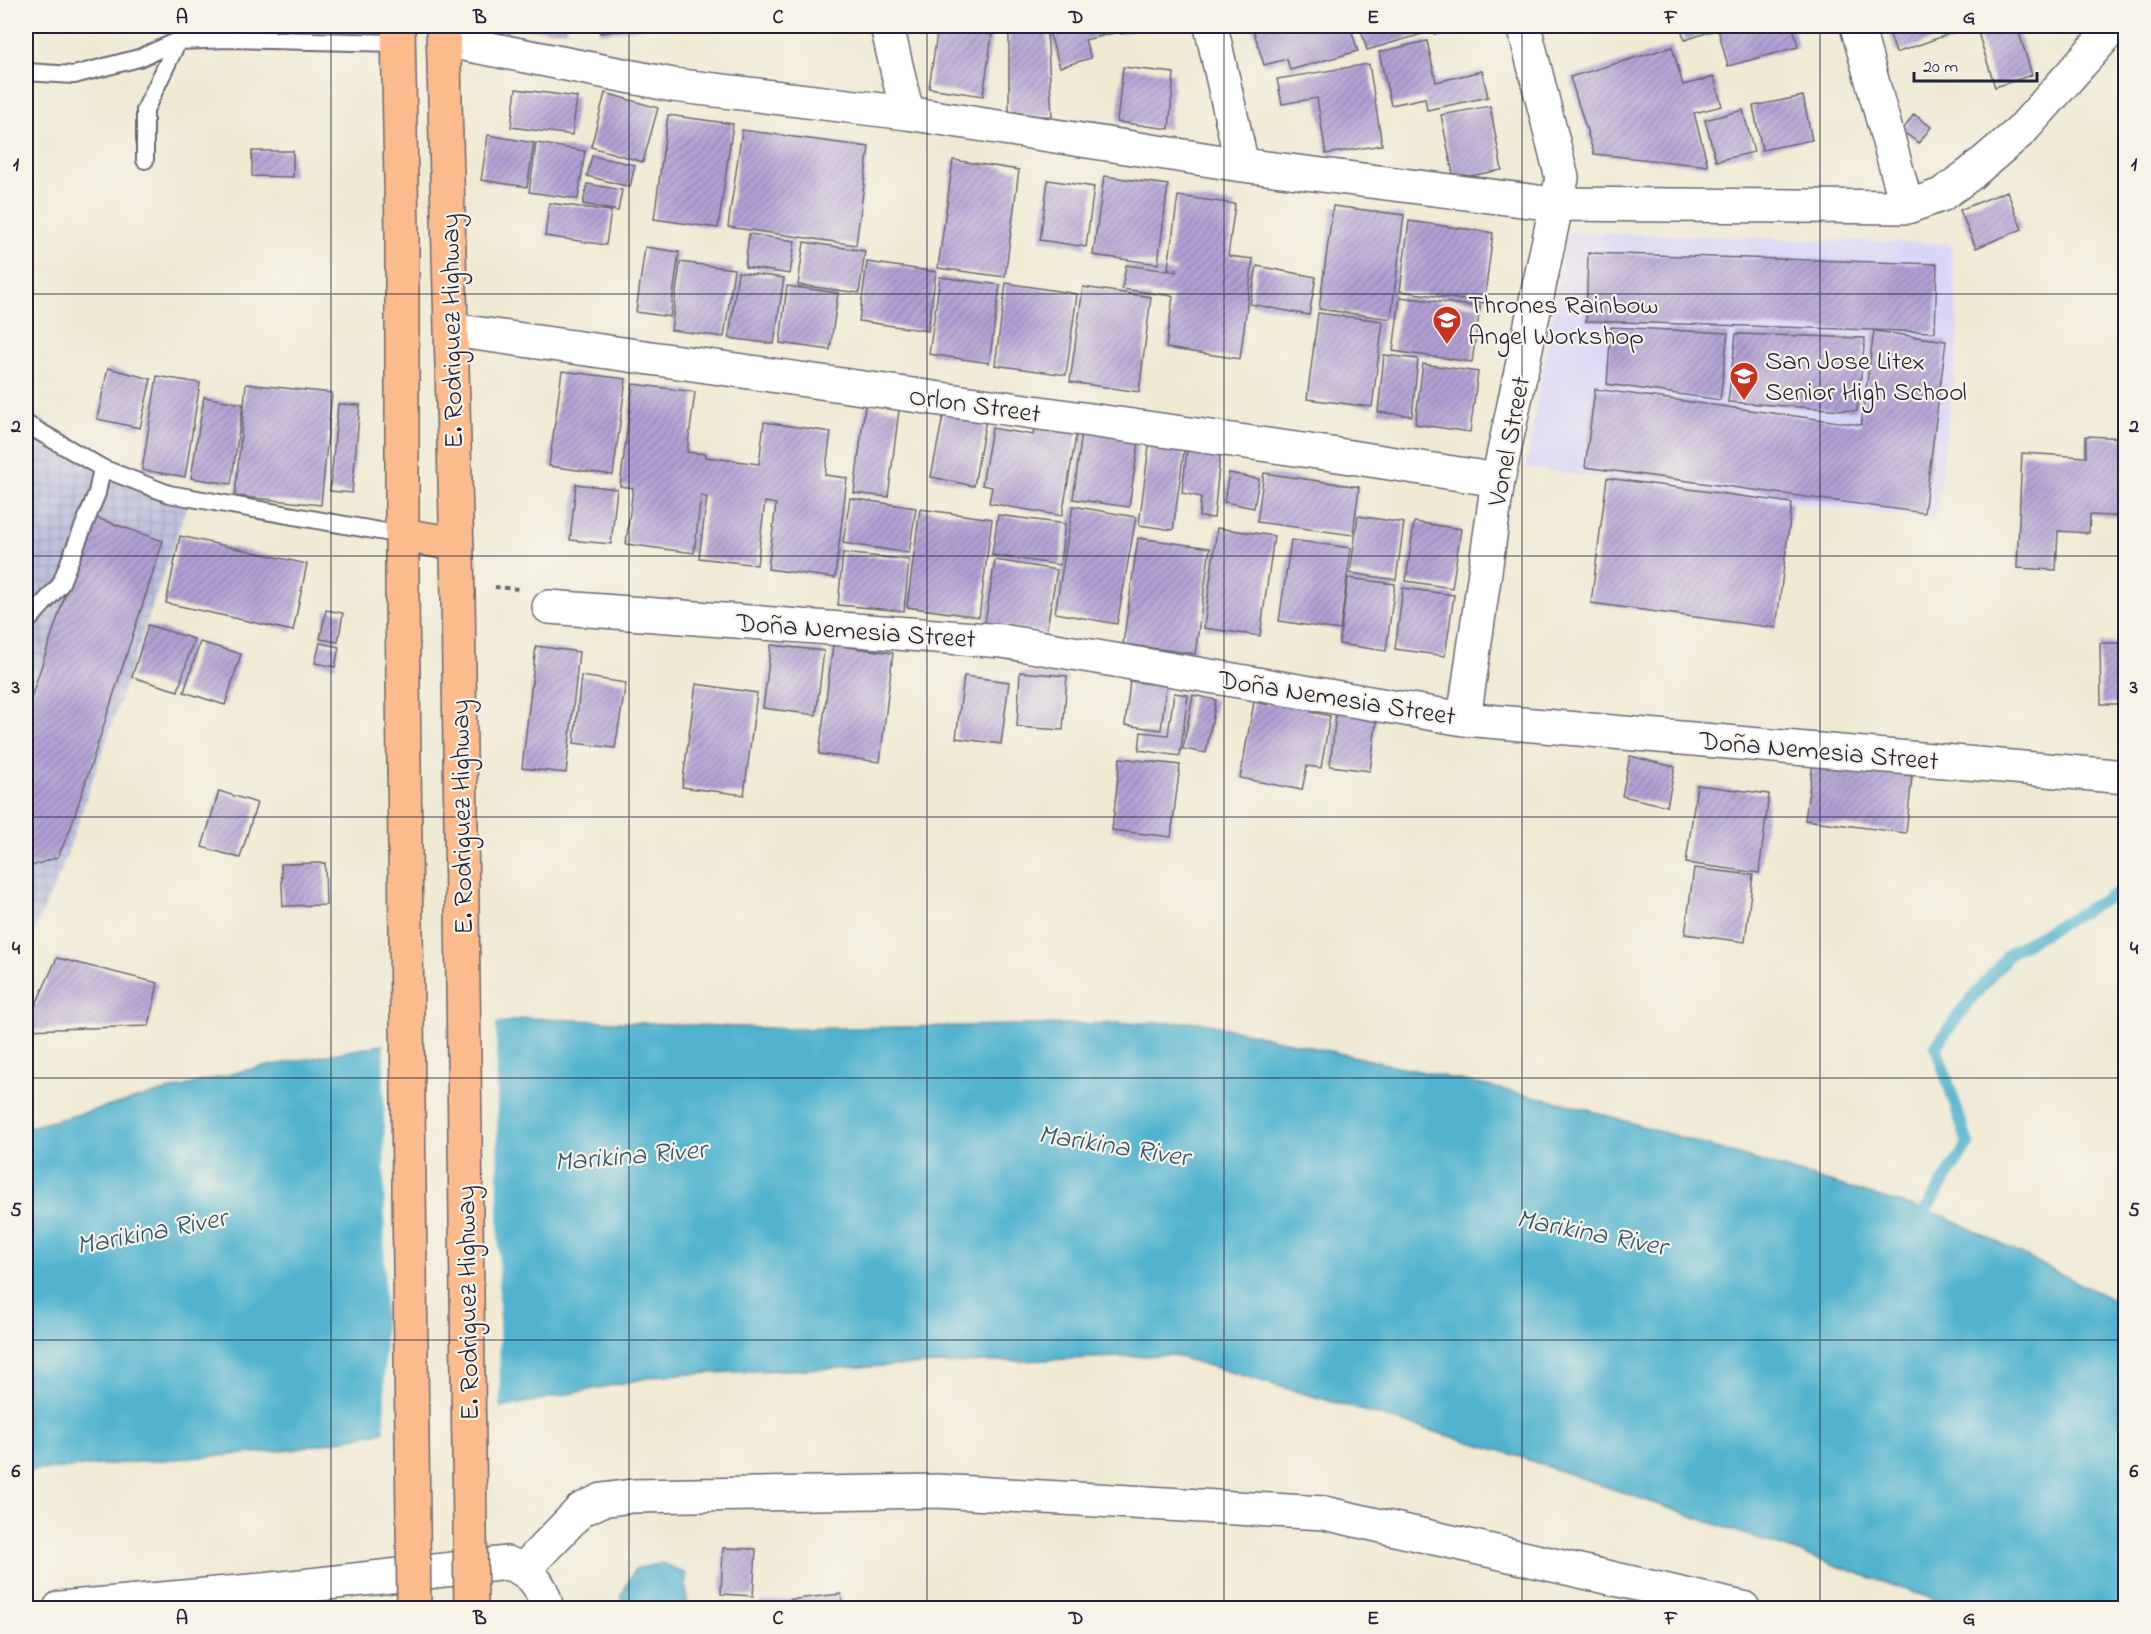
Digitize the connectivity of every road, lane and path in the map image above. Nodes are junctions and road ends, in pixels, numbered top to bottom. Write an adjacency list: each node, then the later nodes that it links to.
1 (887, 26): 10 (street)
2 (1211, 26): 12 (street)
3 (1524, 26): 13 (street, Vonel Street)
4 (1857, 26): 14 (street)
5 (2114, 26): 14 (street)
6 (443, 33): 10 (street); 15 (main road, E. Rodriguez Highway)
7 (398, 34): 8 (lane); 19 (main road, E. Rodriguez Highway)
8 (178, 41): 9 (lane); 11 (lane)
9 (26, 72)
10 (907, 113): 12 (street)
11 (145, 160)
12 (1242, 165): 13 (street)
13 (1555, 204): 14 (street); 18 (street, Vonel Street)
14 (1907, 207)
15 (452, 330): 18 (street, Orlon Street); 20 (main road, E. Rodriguez Highway)
16 (26, 424): 17 (lane)
17 (102, 468): 19 (lane); 24 (lane)
18 (1498, 480): 25 (street, Vonel Street)
19 (402, 535): 20 (main road); 29 (main road, E. Rodriguez Highway, bridge)
20 (457, 544): 30 (main road, E. Rodriguez Highway, bridge)
21 (494, 587): 22 (path)
22 (517, 588)
23 (549, 607): 25 (street, Doña Nemesia Street)
24 (26, 623)
25 (1464, 719): 26 (street, Doña Nemesia Street)
26 (2126, 777)
27 (524, 1569): 28 (street); 31 (street); 32 (street)
28 (60, 1608)
29 (414, 1608)
30 (471, 1608)
31 (547, 1608)
32 (1743, 1608)

